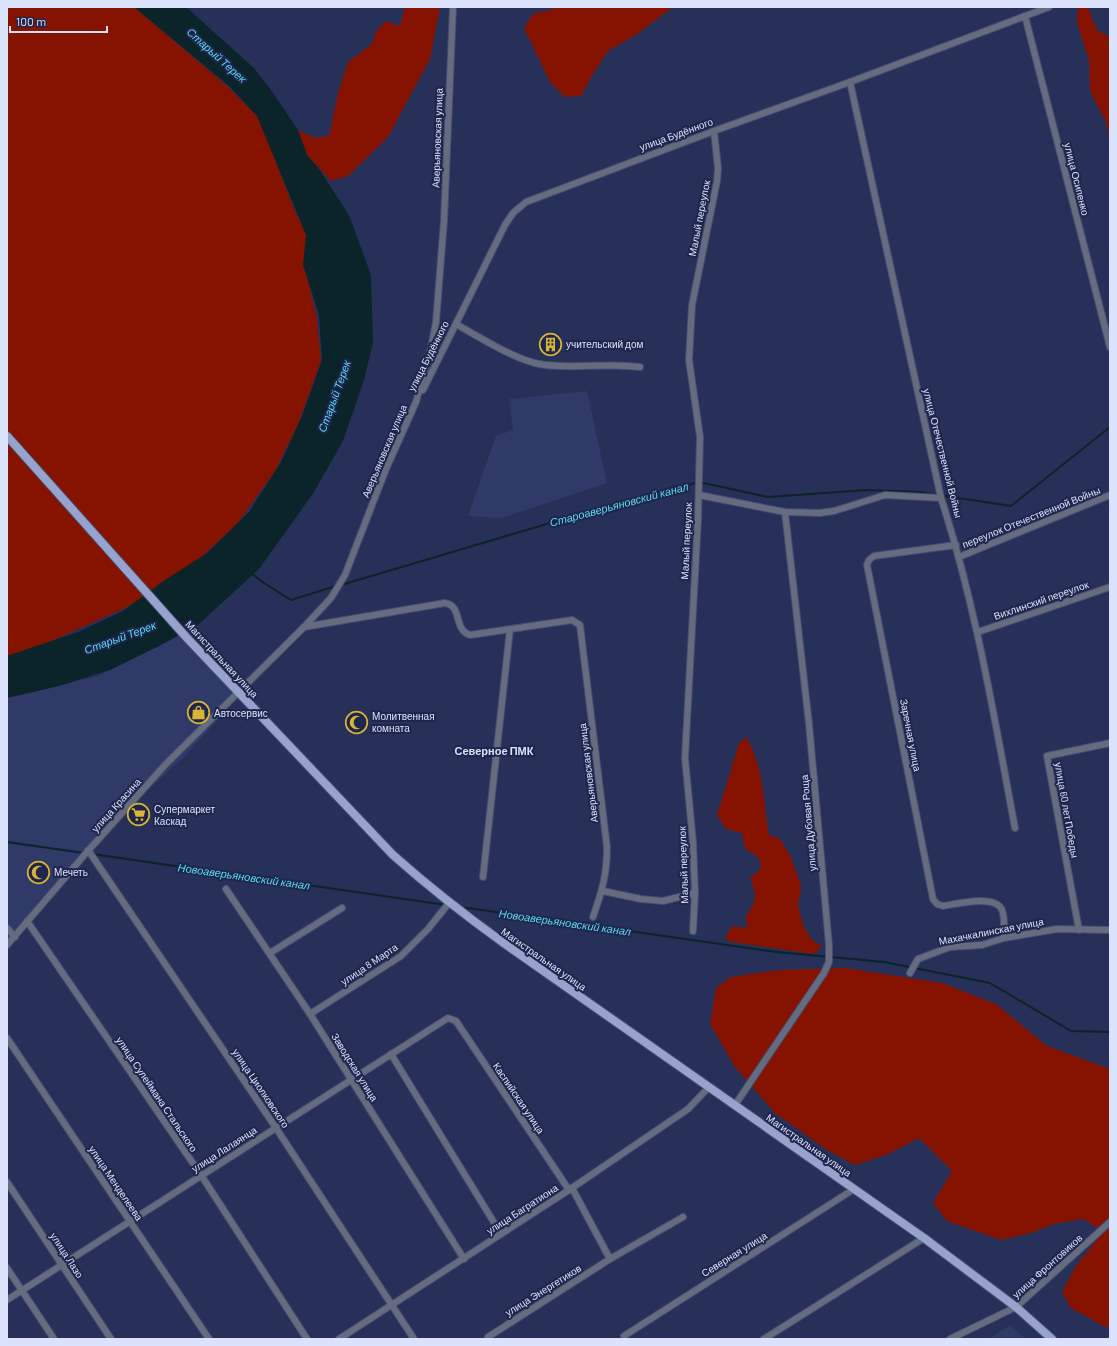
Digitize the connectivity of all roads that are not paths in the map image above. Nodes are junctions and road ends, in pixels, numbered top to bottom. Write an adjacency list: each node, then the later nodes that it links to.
1 (453, 7): 9 (street, Аверьяновская улица)
2 (1049, 7): 3 (street, улица Будённого)
3 (1025, 16): 4 (street, улица Будённого); 7 (street, улица Осипенко)
4 (850, 82): 5 (street, улица Будённого); 13 (street, улица Отечественной Войны)
5 (714, 131): 6 (street, улица Будённого); 11 (street, Малый переулок)
6 (456, 324): 8 (street); 9 (street, улица Будённого)
7 (1110, 347)
8 (640, 367)
9 (416, 402): 18 (street, Аверьяновская улица)
10 (7, 436): 21 (main road, Магистральная улица)
11 (699, 495): 14 (street); 28 (street, Малый переулок)
12 (1110, 495): 16 (street, переулок Отечественной Войны)
13 (941, 498): 14 (street); 15 (street, улица Отечественной Войны)
14 (786, 512): 48 (street, улица Дубовая Роща)
15 (956, 545): 16 (street, улица Отечественной Войны); 38 (street, Заречная улица)
16 (960, 557): 20 (street, улица Отечественной Войны)
17 (1110, 588): 20 (street, Вихлинский переулок)
18 (304, 627): 19 (street); 21 (street, Аверьяновская улица)
19 (510, 629): 25 (street); 27 (street, Аверьяновская улица)
20 (978, 632): 23 (street, улица Отечественной Войны)
21 (238, 692): 24 (street, улица Красина); 29 (main road, Магистральная улица)
22 (1110, 743): 34 (street, улица 60 лет Победы)
23 (1015, 828)
24 (88, 850): 32 (street, улица Красина); 49 (street, улица Циолковского)
25 (483, 877)
26 (226, 889): 40 (street, Заводская улица)
27 (603, 891): 28 (street); 31 (street, Аверьяновская улица)
28 (695, 893): 36 (street, Малый переулок)
29 (449, 903): 42 (street, улица 8 Марта); 47 (main road, Магистральная улица)
30 (342, 908): 40 (street)
31 (593, 916)
32 (27, 921): 37 (street, улица Красина); 50 (street, улица Сулеймана Стальского)
33 (7, 928): 37 (street)
34 (1080, 930): 35 (street, Махачкалинская улица); 38 (street, Махачкалинская улица)
35 (1110, 930)
36 (693, 931)
37 (14, 936): 39 (street, улица Красина)
38 (1004, 938): 41 (street, Махачкалинская улица)
39 (7, 945)
40 (270, 954): 42 (street, Заводская улица)
41 (910, 973)
42 (310, 1014): 46 (street, Заводская улица)
43 (452, 1018): 45 (street, улица Лалаянца); 52 (street, Каспийская улица)
44 (7, 1038): 55 (street, улица Менделеева)
45 (391, 1054): 46 (street, улица Лалаянца); 57 (street)
46 (351, 1080): 49 (street, улица Лалаянца); 59 (street, Заводская улица)
47 (709, 1087): 48 (main road, Магистральная улица); 52 (street, улица Багратиона)
48 (735, 1105): 53 (main road, Магистральная улица)
49 (276, 1128): 50 (street, улица Лалаянца); 65 (street, улица Циолковского)
50 (201, 1175): 55 (street, улица Лалаянца); 72 (street, улица Сулеймана Стальского)
51 (7, 1182): 61 (street, улица Лазо)
52 (570, 1189): 57 (street, улица Багратиона); 60 (street)
53 (854, 1190): 58 (main road, Магистральная улица); 67 (street, Северная улица)
54 (683, 1217): 60 (street, улица Энергетиков)
55 (130, 1221): 61 (street, улица Лалаянца); 71 (street, улица Менделеева)
56 (1110, 1222): 66 (street, улица Фронтовиков)
57 (501, 1234): 59 (street, улица Багратиона)
58 (924, 1238): 66 (main road, Магистральная улица); 75 (street)
59 (464, 1259): 65 (street, улица Багратиона)
60 (610, 1259): 68 (street, улица Энергетиков)
61 (62, 1265): 63 (street, улица Лалаянца); 70 (street, улица Лазо)
62 (7, 1268): 63 (street)
63 (22, 1290): 64 (street, улица Лалаянца); 69 (street)
64 (7, 1300)
65 (391, 1305): 73 (street, улица Багратиона); 74 (street, улица Циолковского)
66 (1016, 1307): 76 (street, улица Фронтовиков); 77 (main road, Магистральная улица)
67 (624, 1336)
68 (488, 1337)
69 (54, 1339)
70 (111, 1339)
71 (209, 1339)
72 (307, 1339)
73 (339, 1339)
74 (414, 1339)
75 (764, 1339)
76 (950, 1339)
77 (1052, 1339)

